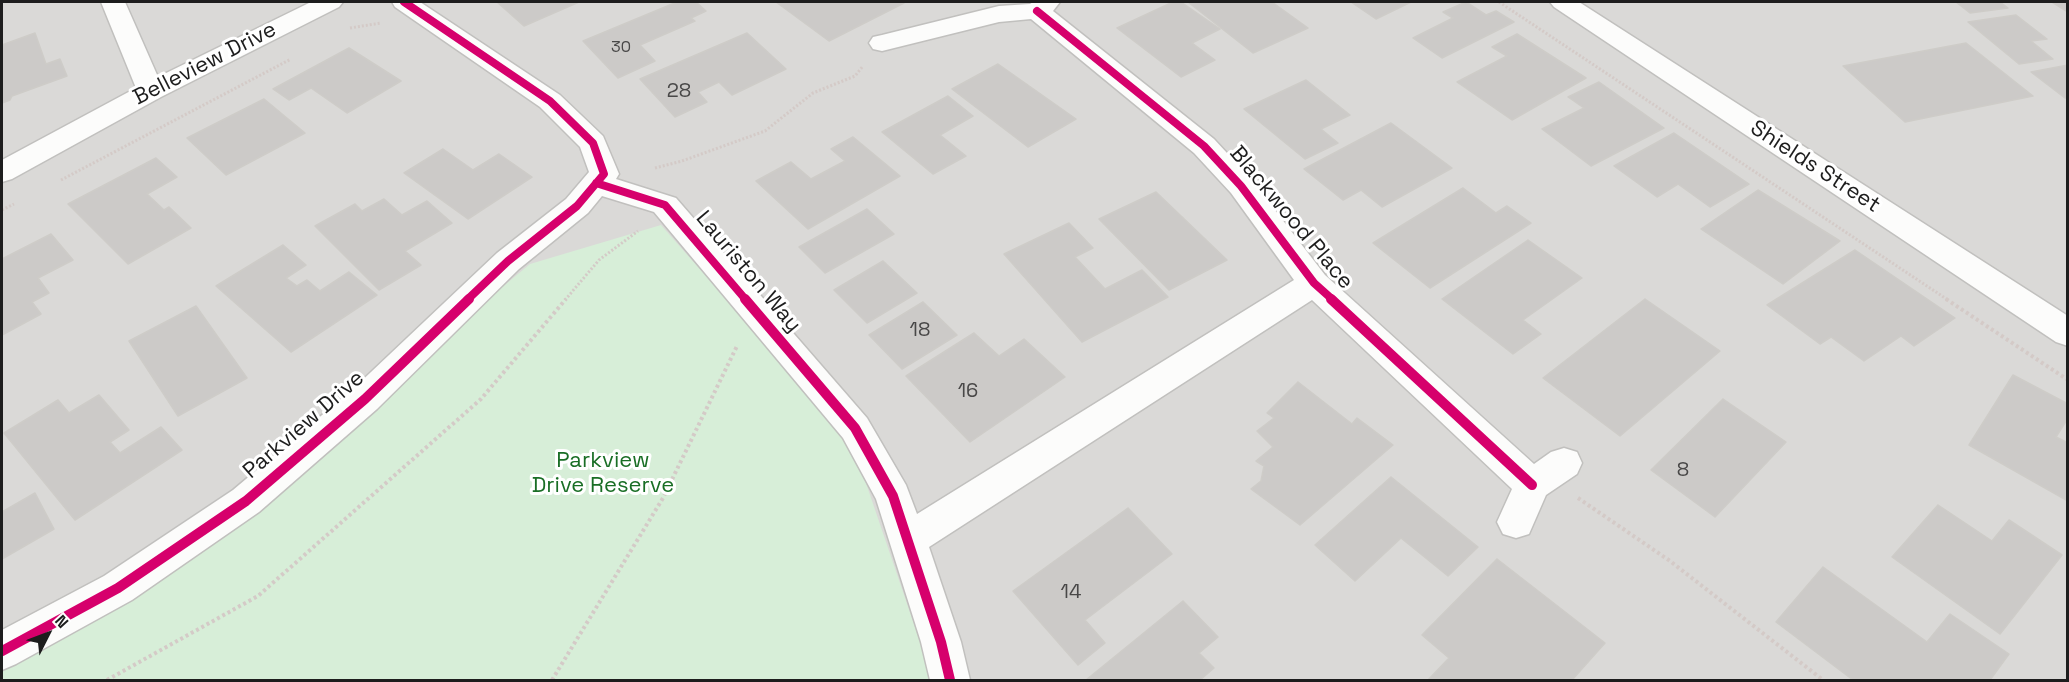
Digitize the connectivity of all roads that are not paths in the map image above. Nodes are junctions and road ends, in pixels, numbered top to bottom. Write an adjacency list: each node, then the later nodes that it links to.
1 (113, 2): 7 (street)
2 (330, 2): 7 (street, Belleview Drive)
3 (404, 2): 11 (street)
4 (1563, 2): 13 (street, Shields Street)
5 (1043, 6): 6 (street, Blackwood Place); 12 (street, Blackwood Place)
6 (882, 43)
7 (151, 91): 8 (street, Belleview Drive)
8 (80, 128): 9 (street, Belleview Drive); 10 (street, Belleview Drive)
9 (2, 154)
10 (2, 172)
11 (596, 183): 15 (street, Lauriston Way); 16 (street, Parkview Drive)
12 (1314, 283): 14 (street, Blackwood Place); 15 (street, Blackwood Place)
13 (2067, 333)
14 (1516, 522)
15 (908, 540): 17 (street, Lauriston Way)
16 (2, 651)
17 (950, 681)

